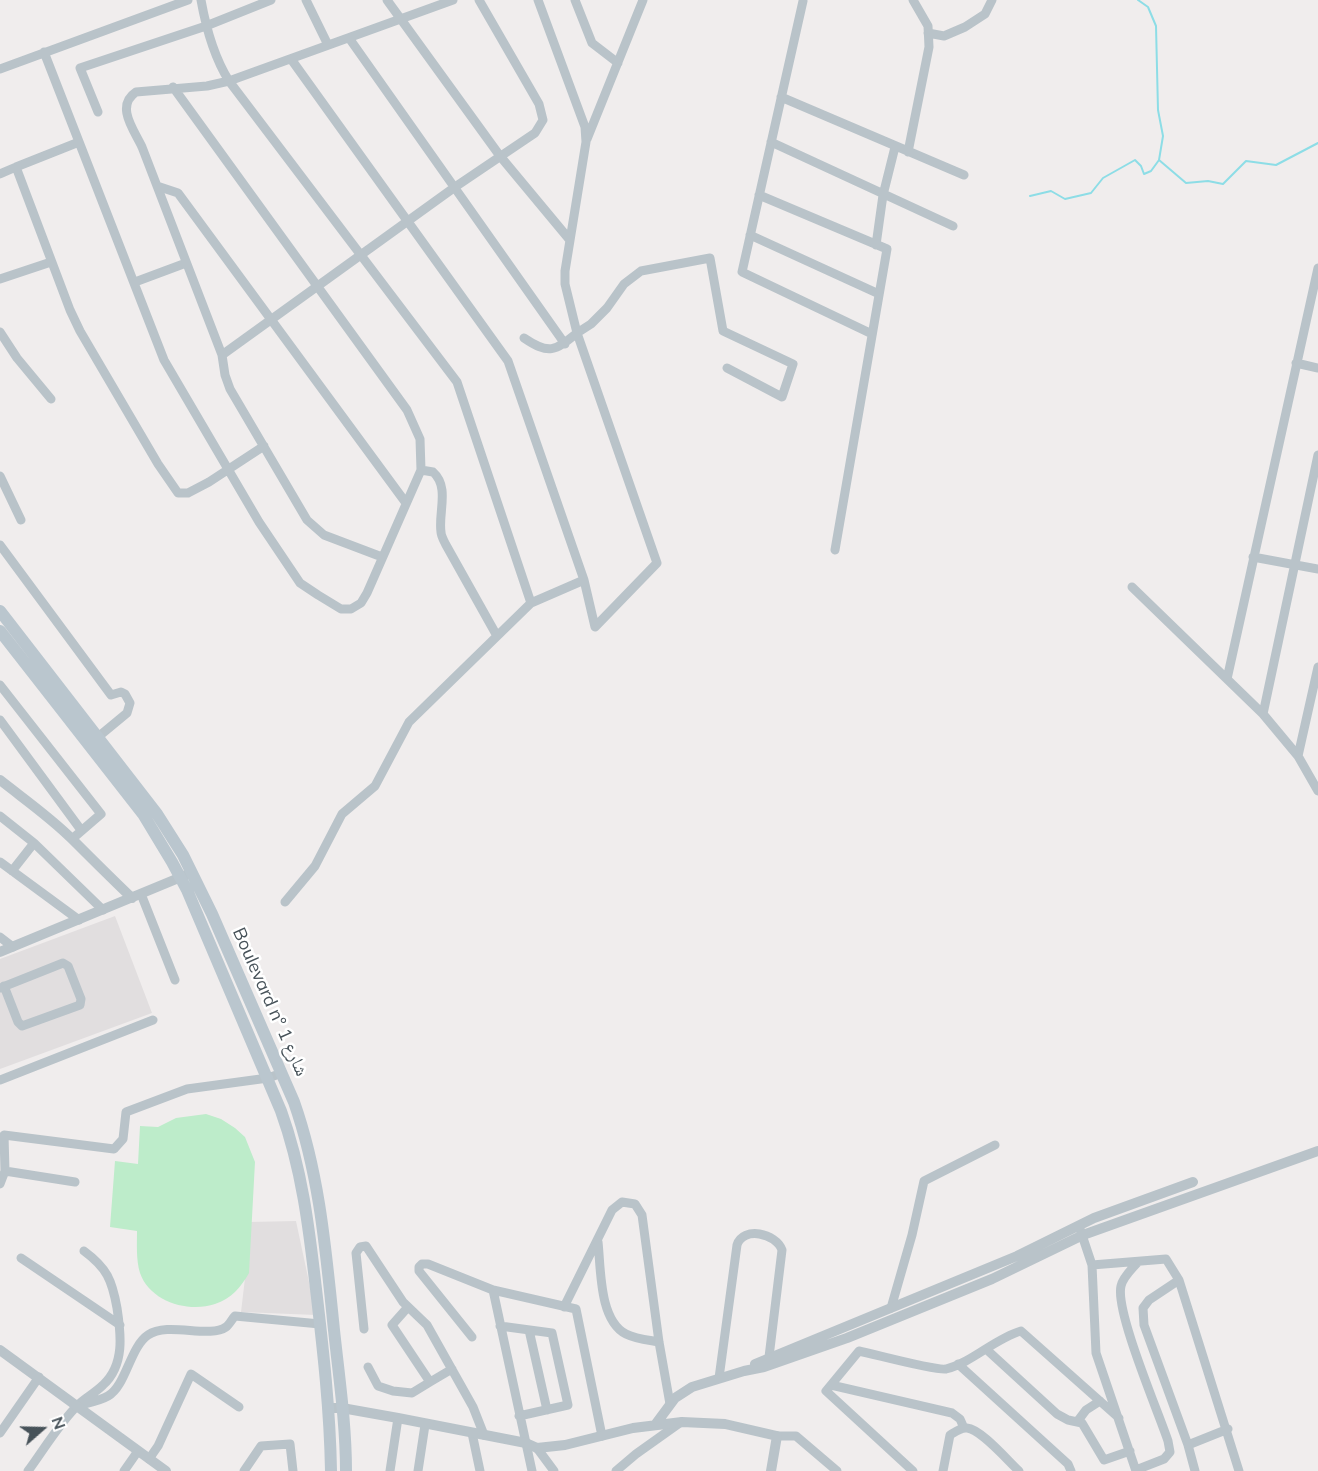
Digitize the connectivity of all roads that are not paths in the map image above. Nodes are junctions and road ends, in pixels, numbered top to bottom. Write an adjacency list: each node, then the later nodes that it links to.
1 (188, 0): 19 (street)
2 (201, 0): 15 (street)
3 (271, 0): 15 (street)
4 (306, 0): 18 (street)
5 (387, 0): 14 (street)
6 (453, 0): 14 (street)
7 (479, 0): 32 (street)
8 (538, 0): 28 (street)
9 (574, 0): 21 (street)
10 (643, 0): 21 (street)
11 (913, 0): 16 (street)
12 (992, 0): 16 (street)
13 (803, 1): 25 (street)
14 (400, 18): 17 (street); 32 (street)
15 (206, 26): 23 (street); 26 (street)
16 (928, 33): 31 (street)
17 (349, 38): 18 (street); 37 (street)
18 (328, 45): 20 (street)
19 (44, 52): 22 (street); 27 (street)
20 (291, 59): 23 (street); 40 (street)
21 (618, 63): 28 (street)
22 (0, 69)
23 (229, 81): 24 (street); 45 (street)
24 (173, 87): 36 (street); 51 (street)
25 (781, 97): 29 (street); 30 (street)
26 (98, 112)
27 (79, 142): 33 (street); 50 (street)
28 (586, 142): 43 (street)
29 (771, 142): 38 (street); 39 (street)
30 (895, 147): 31 (street); 39 (street)
31 (908, 152): 35 (street)
32 (500, 156): 37 (street); 43 (street)
33 (16, 167): 34 (street); 46 (street)
34 (0, 174)
35 (964, 175)
36 (157, 186): 47 (street); 53 (street)
37 (455, 187): 40 (street); 58 (street)
38 (759, 195): 42 (street); 44 (street)
39 (883, 195): 41 (street); 44 (street)
40 (406, 222): 45 (street); 77 (street)
41 (953, 226)
42 (750, 235): 52 (street); 56 (street)
43 (569, 239): 55 (street)
44 (876, 245): 52 (street)
45 (362, 255): 51 (street); 79 (street)
46 (51, 262): 49 (street); 66 (street)
47 (186, 263): 50 (street); 59 (street)
48 (1318, 268): 60 (street)
49 (0, 279)
50 (135, 282): 66 (street)
51 (316, 286): 53 (street); 67 (street)
52 (879, 294): 56 (street)
53 (272, 318): 59 (street); 69 (street)
54 (0, 332): 63 (street)
55 (578, 333): 58 (street); 61 (street); 77 (street)
56 (872, 334): 72 (street)
57 (524, 338): 58 (street)
58 (565, 344)
59 (222, 356): 64 (street)
60 (1296, 363): 62 (street); 74 (street)
61 (727, 368)
62 (1318, 368)
63 (51, 399)
64 (264, 446): 66 (street); 73 (street)
65 (1318, 455): 75 (street)
66 (228, 469): 73 (street)
67 (420, 470): 69 (street); 82 (street)
68 (0, 476): 70 (street)
69 (406, 503): 73 (street)
70 (21, 520)
71 (0, 545): 89 (street)
72 (835, 550)
73 (382, 557)
74 (1254, 558): 75 (street); 84 (street)
75 (1294, 565): 76 (street); 87 (street)
76 (1318, 569)
77 (584, 580): 79 (street)
78 (1132, 587): 84 (street)
79 (531, 603): 82 (street)
80 (0, 611): 89 (main road, Boulevard n° شارع 1)
81 (0, 631): 98 (main road, Boulevard n° شارع 1)
82 (497, 636): 100 (street)
83 (1318, 667): 86 (street)
84 (1227, 679): 87 (street)
85 (0, 685): 94 (street)
86 (1313, 707): 90 (street)
87 (1263, 714): 90 (street)
88 (0, 720): 94 (street)
89 (98, 737): 98 (main road, Boulevard n° شارع 1)
90 (1298, 756): 92 (street)
91 (0, 780): 95 (street)
92 (1318, 791)
93 (0, 816): 96 (street)
94 (81, 830): 95 (street)
95 (72, 839): 99 (street)
96 (34, 843): 97 (street); 101 (street)
97 (4, 867): 102 (street)
98 (186, 875): 99 (street); 109 (main road, Boulevard n° شارع 1); 110 (main road, Boulevard n° شارع 1)
99 (137, 896): 101 (street); 106 (street)
100 (285, 902)
101 (103, 910): 102 (street)
102 (79, 920): 104 (street)
103 (0, 937): 104 (street)
104 (13, 946): 105 (street)
105 (0, 952)
106 (175, 980)
107 (2, 987): 107 (street)
108 (153, 1020): 111 (street)
109 (282, 1073): 110 (street); 158 (main road, Boulevard n° شارع 1)
110 (268, 1078): 112 (street); 132 (main road, Boulevard n° شارع 1)
111 (0, 1080)
112 (2, 1133): 115 (street)
113 (995, 1144): 131 (street)
114 (1318, 1151): 120 (street)
115 (5, 1171): 116 (street); 118 (street)
116 (75, 1182)
117 (1193, 1182): 119 (street)
118 (0, 1184)
119 (1078, 1224): 120 (street); 127 (street)
120 (1083, 1235): 125 (street); 127 (street)
121 (598, 1242): 130 (street); 140 (street); 140 (street)
122 (84, 1251): 133 (street)
123 (21, 1258): 133 (street)
124 (1137, 1263): 125 (street); 126 (street); 199 (street)
125 (1092, 1265): 162 (street)
126 (1179, 1280): 169 (street); 175 (street)
127 (956, 1288): 131 (street); 139 (street)
128 (493, 1290): 130 (street); 134 (street); 138 (street)
129 (408, 1307): 136 (street); 147 (street); 151 (street)
130 (564, 1307): 172 (street)
131 (891, 1308): 135 (street)
132 (320, 1324): 155 (street); 157 (main road, Boulevard n° شارع 1)
133 (120, 1325): 155 (street)
134 (500, 1326): 137 (street); 160 (street)
135 (841, 1328): 139 (street); 144 (street)
136 (364, 1329)
137 (529, 1330): 159 (street); 159 (street)
138 (472, 1337)
139 (847, 1338): 143 (street); 148 (street)
140 (659, 1342): 154 (street)
141 (986, 1349): 145 (street); 153 (street); 164 (street)
142 (0, 1350): 149 (street)
143 (859, 1351): 145 (street); 152 (street)
144 (769, 1357): 148 (street); 150 (street)
145 (958, 1364): 198 (street)
146 (368, 1367): 151 (street)
147 (452, 1369): 151 (street); 171 (street)
148 (744, 1371): 150 (street)
149 (39, 1377): 155 (street); 167 (street)
150 (719, 1378): 154 (street)
151 (430, 1382)
152 (831, 1385): 168 (street); 195 (street)
153 (1100, 1401): 162 (street); 164 (street)
154 (670, 1404): 166 (street)
155 (77, 1406): 177 (street); 180 (street)
156 (239, 1407): 179 (street)
157 (327, 1408): 158 (street); 185 (main road, Boulevard n° شارع 1)
158 (342, 1408): 161 (street); 186 (main road, Boulevard n° شارع 1)
159 (547, 1410): 160 (street)
160 (519, 1416): 174 (street)
161 (398, 1418): 165 (street); 187 (street)
162 (1119, 1418): 178 (street)
163 (682, 1422): 166 (street); 173 (street); 192 (street)
164 (1077, 1422): 178 (street)
165 (425, 1425): 170 (street); 188 (street)
166 (655, 1425): 172 (street)
167 (2, 1427)
168 (964, 1428): 196 (street); 197 (street)
169 (1228, 1429): 175 (street); 201 (street)
170 (472, 1433): 171 (street); 189 (street)
171 (484, 1435): 174 (street)
172 (602, 1436): 176 (street)
173 (777, 1436): 193 (street); 194 (street)
174 (526, 1443): 176 (street); 190 (street)
175 (1188, 1445): 200 (street)
176 (537, 1448): 191 (street)
177 (138, 1451): 179 (street); 181 (street)
178 (1130, 1451): 199 (street)
179 (149, 1459): 182 (street)
180 (28, 1471)
181 (124, 1471)
182 (166, 1471)
183 (244, 1471): 184 (street)
184 (293, 1471)
185 (331, 1471)
186 (346, 1471)
187 (390, 1471)
188 (418, 1471)
189 (480, 1471)
190 (532, 1471)
191 (554, 1471)
192 (616, 1471)
193 (771, 1471)
194 (837, 1471)
195 (913, 1471)
196 (943, 1471)
197 (1019, 1471)
198 (1071, 1471)
199 (1136, 1471)
200 (1195, 1471)
201 (1239, 1471)

